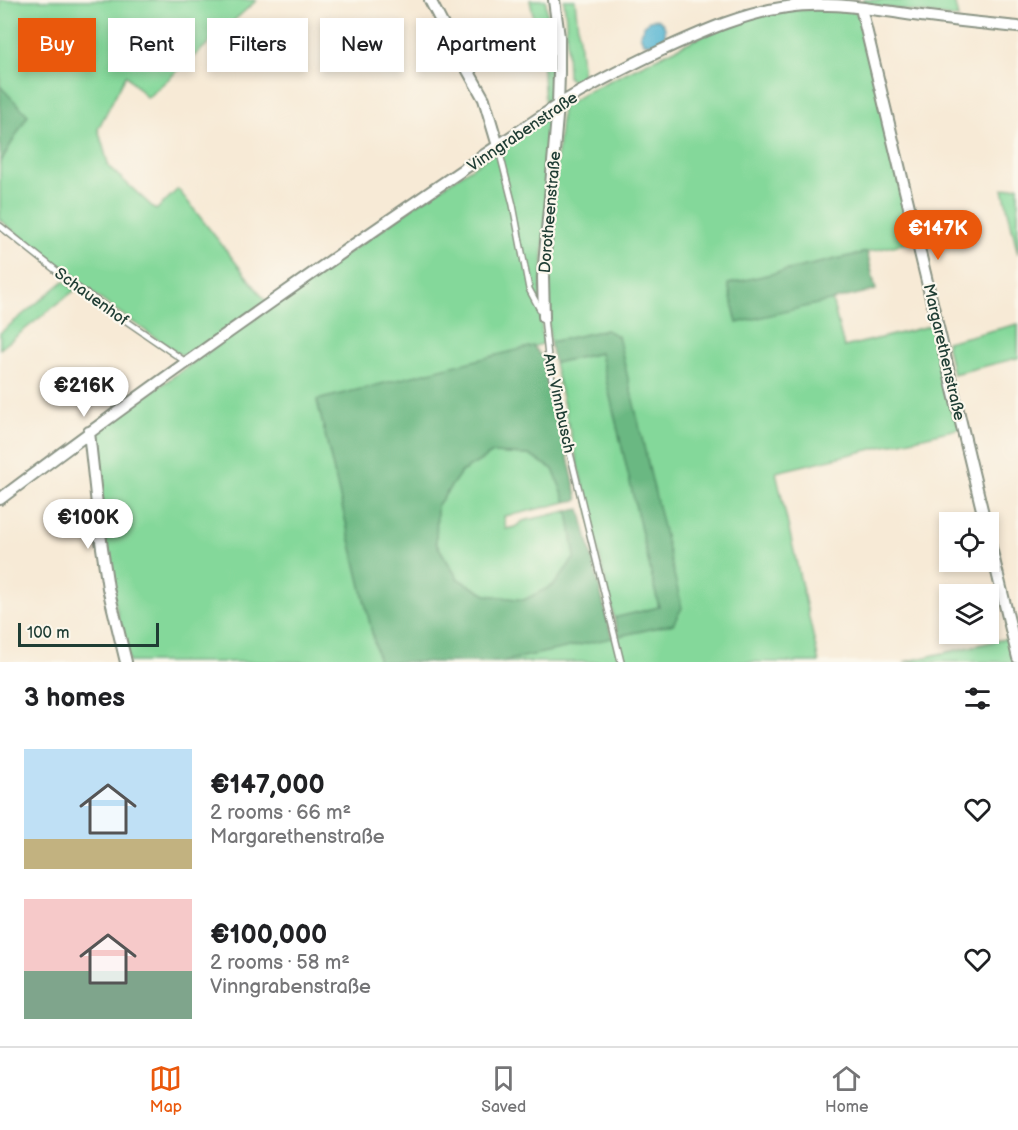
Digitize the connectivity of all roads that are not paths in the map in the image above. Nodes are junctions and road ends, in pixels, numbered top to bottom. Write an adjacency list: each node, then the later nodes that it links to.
1 (430, 0): 6 (street)
2 (554, 0): 5 (street, Dorotheenstraße)
3 (861, 8): 4 (street, Vinngrabenstraße); 5 (street, Vinngrabenstraße); 12 (street, Margarethenstraße)
4 (1018, 27)
5 (558, 105): 6 (street, Vinngrabenstraße); 8 (street, Dorotheenstraße)
6 (498, 146): 8 (lane, Am Vinnbusch); 9 (street, Vinngrabenstraße)
7 (0, 226): 9 (lane, Schauenhof)
8 (544, 316): 16 (lane, Am Vinnbusch)
9 (186, 362): 10 (street, Vinngrabenstraße)
10 (89, 432): 11 (street, Vinngrabenstraße); 15 (street)
11 (0, 499)
12 (984, 512)
13 (997, 572): 14 (street)
14 (1018, 658)
15 (126, 662)
16 (621, 662)

